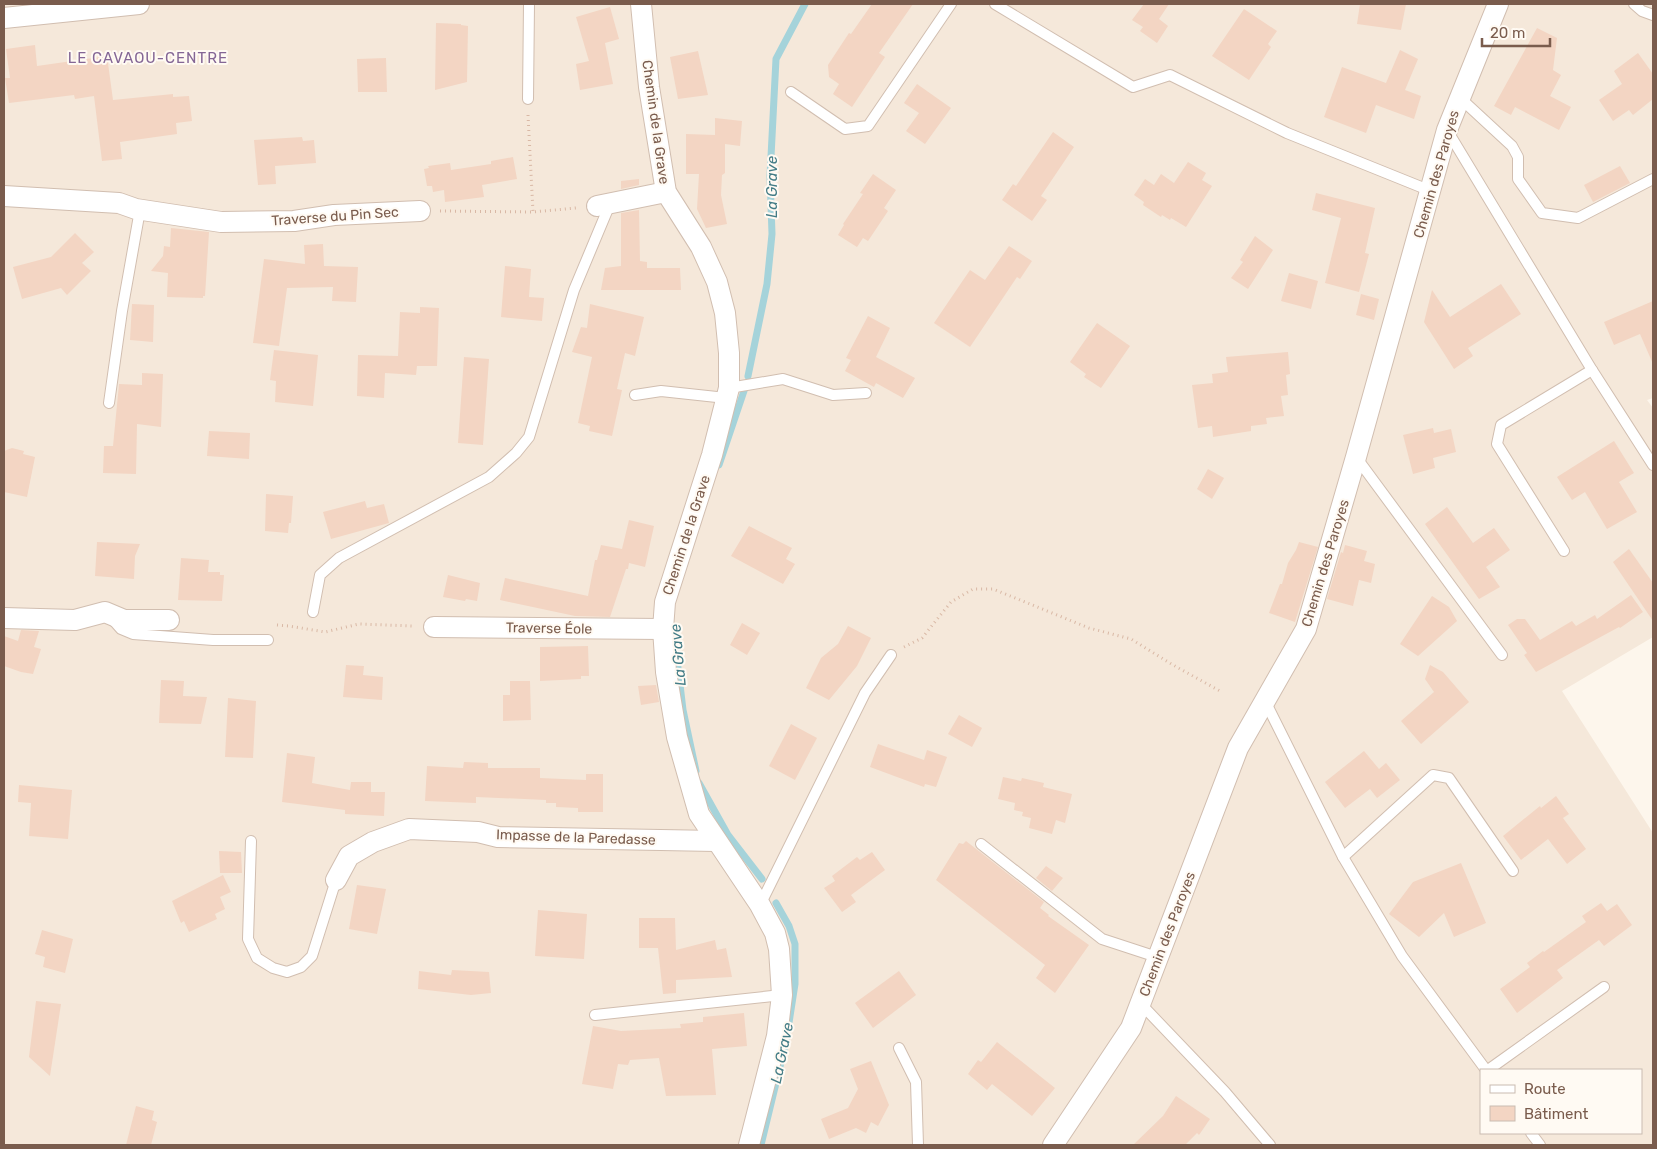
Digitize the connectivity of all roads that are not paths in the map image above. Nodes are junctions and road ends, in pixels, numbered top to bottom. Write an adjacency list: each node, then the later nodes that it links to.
1 (139, 4): 9 (street)
2 (529, 4): 12 (lane)
3 (641, 4): 16 (street, Chemin de la Grave)
4 (951, 4): 10 (lane)
5 (995, 4): 15 (lane)
6 (1498, 4): 11 (street, Chemin des Paroyes)
7 (1634, 4): 8 (lane)
8 (1653, 15)
9 (4, 18)
10 (791, 92)
11 (1459, 97): 13 (street, Chemin des Paroyes); 14 (lane)
12 (528, 99)
13 (1446, 130): 15 (street, Chemin des Paroyes); 21 (lane)
14 (1653, 179)
15 (1430, 191): 26 (street, Chemin des Paroyes)
16 (666, 192): 18 (street); 22 (street, Chemin de la Grave)
17 (4, 196): 19 (street, Traverse du Pin Sec)
18 (604, 205): 30 (lane)
19 (140, 210): 20 (street, Traverse du Pin Sec); 25 (lane)
20 (420, 211)
21 (1592, 370): 27 (lane); 28 (lane)
22 (727, 393): 23 (lane); 24 (lane); 34 (street, Chemin de la Grave)
23 (866, 393)
24 (635, 395)
25 (109, 403)
26 (1356, 457): 37 (lane); 38 (street, Chemin des Paroyes)
27 (1653, 465)
28 (1564, 551)
29 (105, 612): 31 (street); 32 (street); 35 (lane)
30 (313, 612)
31 (4, 618)
32 (169, 620)
33 (434, 627): 34 (street, Traverse Éole)
34 (663, 629): 40 (street, Chemin de la Grave)
35 (268, 640)
36 (891, 655): 45 (lane)
37 (1502, 655)
38 (1264, 700): 42 (lane); 46 (street, Chemin des Paroyes)
39 (251, 841): 44 (lane)
40 (716, 841): 44 (street, Impasse de la Paredasse); 45 (street, Chemin de la Grave)
41 (981, 844): 46 (lane)
42 (1343, 857): 43 (lane); 52 (lane)
43 (1513, 871)
44 (336, 880)
45 (760, 904): 48 (street, Chemin de la Grave)
46 (1157, 958): 49 (street, Chemin des Paroyes)
47 (1604, 987): 53 (lane)
48 (782, 995): 50 (lane); 55 (street, Chemin de la Grave)
49 (1140, 1003): 57 (street, Chemin des Paroyes); 58 (lane)
50 (595, 1015)
51 (899, 1048): 56 (lane)
52 (1486, 1069)
53 (1488, 1069)
54 (1532, 1134): 59 (lane)
55 (749, 1145)
56 (918, 1145)
57 (1053, 1145)
58 (1270, 1145)
59 (1540, 1145)

